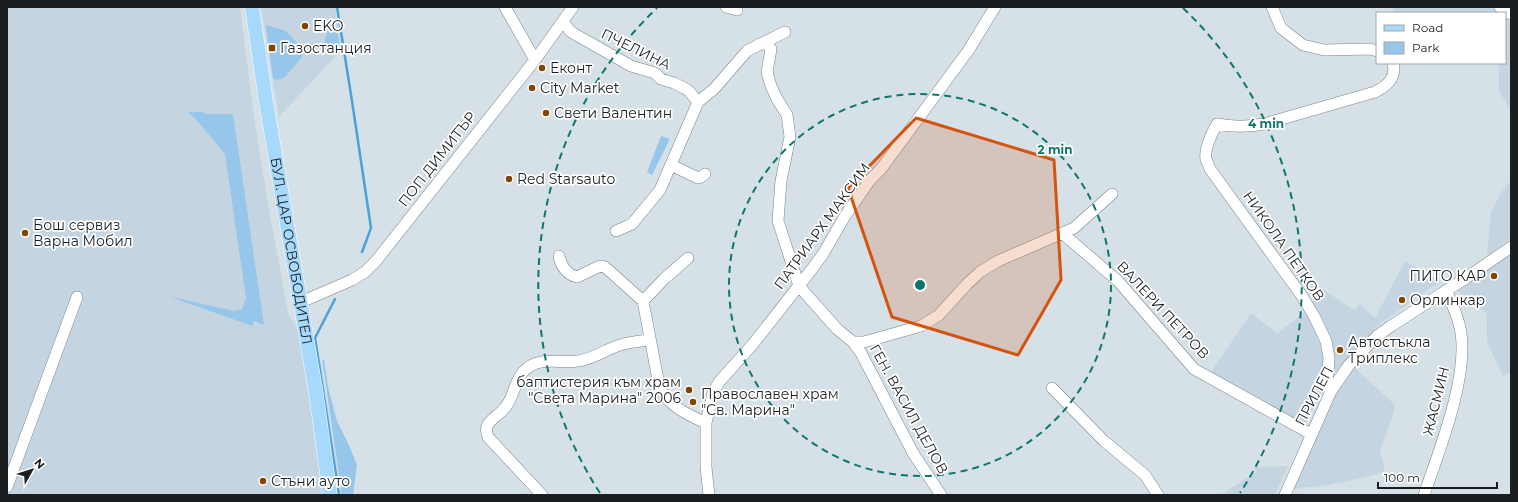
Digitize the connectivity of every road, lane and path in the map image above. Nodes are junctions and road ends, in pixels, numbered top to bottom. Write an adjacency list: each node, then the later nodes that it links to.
1 (252, 7): 29 (main road, БУЛ. ЦАР ОСВОБОДИТЕЛ)
2 (505, 7): 14 (street)
3 (574, 7): 10 (street, ПОП ДИМИТЪР)
4 (726, 7): 8 (street)
5 (996, 7): 25 (street, ПАТРИАРХ МАКСИМ)
6 (1272, 7): 13 (street)
7 (1500, 7): 9 (street)
8 (737, 10)
9 (1511, 14)
10 (563, 22): 14 (street, ПОП ДИМИТЪР); 16 (street, ПЧЕЛИНА)
11 (785, 32): 12 (street)
12 (759, 44): 16 (street); 25 (street, ГЕН. ВАСИЛ ДЕЛОВ)
13 (1376, 51)
14 (534, 60): 29 (street, ПОП ДИМИТЪР)
15 (1394, 64): 33 (street, НИКОЛА ПЕТКОВ)
16 (698, 102): 17 (street)
17 (671, 165): 18 (street); 20 (street)
18 (705, 174)
19 (1112, 194): 21 (street)
20 (616, 231)
21 (1062, 232): 31 (street); 35 (street, ВАЛЕРИ ПЕТРОВ)
22 (1511, 247): 26 (street, ПРИЛЕП)
23 (559, 256): 28 (street)
24 (688, 258): 28 (street)
25 (799, 286): 31 (street, ГЕН. ВАСИЛ ДЕЛОВ); 34 (street, ПАТРИАРХ МАКСИМ)
26 (1446, 290): 33 (street, ПРИЛЕП); 43 (street, ЖАСМИН)
27 (77, 297): 36 (street)
28 (643, 301): 30 (street)
29 (301, 302): 37 (main road, БУЛ. ЦАР ОСВОБОДИТЕЛ)
30 (650, 340): 34 (street); 38 (street)
31 (853, 342): 40 (street, ГЕН. ВАСИЛ ДЕЛОВ)
32 (1052, 388): 41 (street)
33 (1331, 391): 35 (street, ПРИЛЕП)
34 (706, 423): 39 (street, ПАТРИАРХ МАКСИМ)
35 (1311, 434): 42 (street, ПРИЛЕП)
36 (7, 487)
37 (330, 495)
38 (542, 495)
39 (709, 495)
40 (941, 495)
41 (1158, 495)
42 (1285, 495)
43 (1424, 495)

